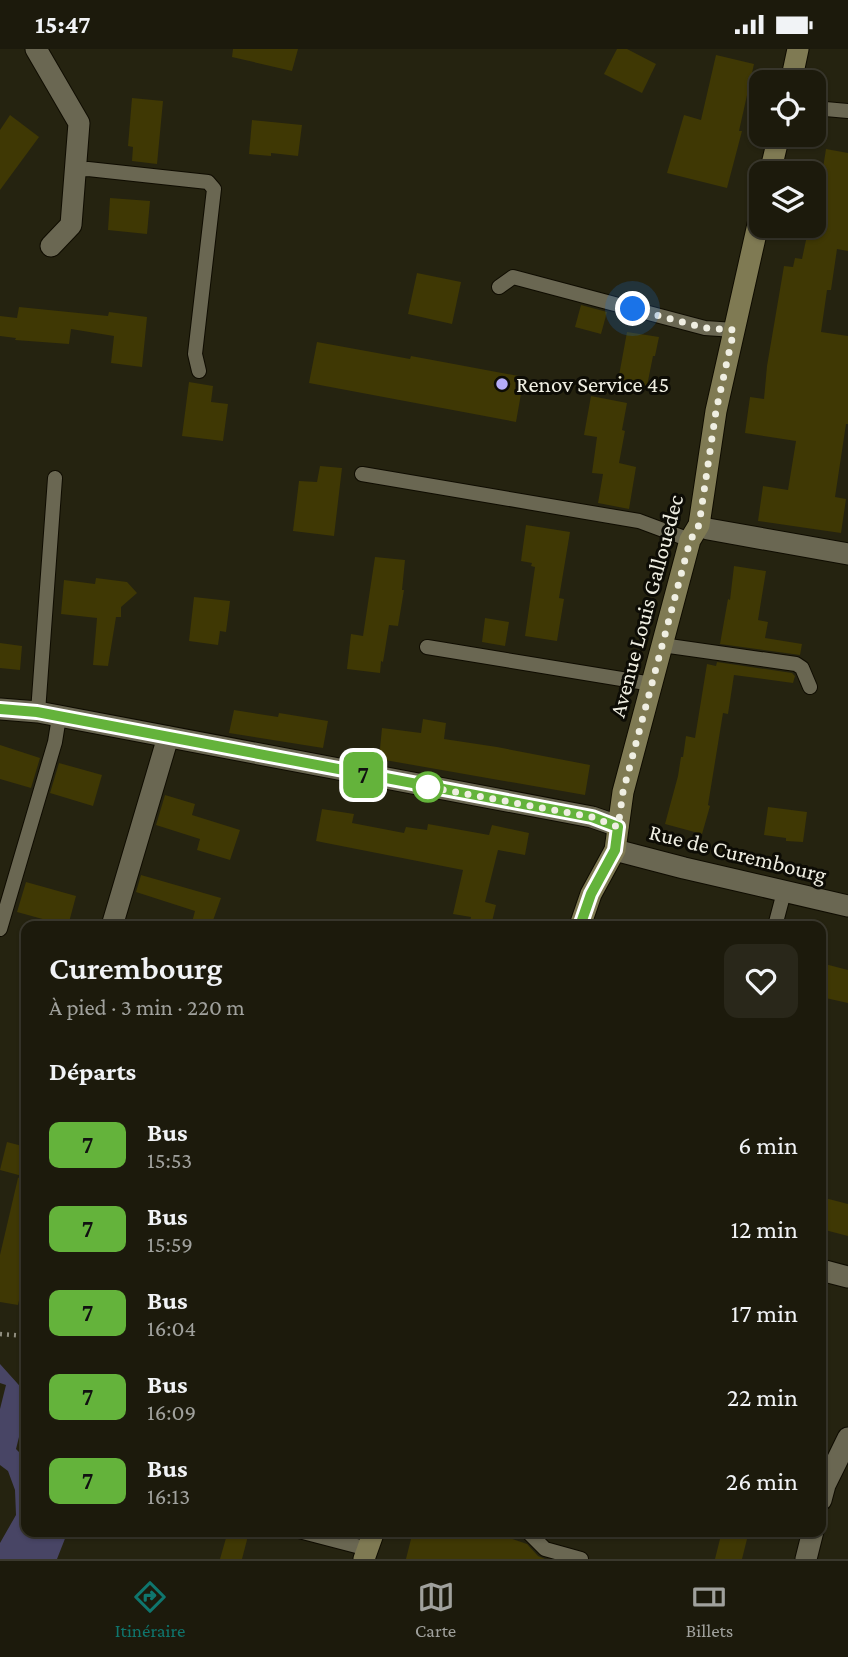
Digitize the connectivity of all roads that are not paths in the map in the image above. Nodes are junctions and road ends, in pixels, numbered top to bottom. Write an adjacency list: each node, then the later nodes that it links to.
1 (36, 49): 6 (street)
2 (798, 49): 3 (main road)
3 (794, 70)
4 (826, 109): 5 (lane)
5 (848, 111)
6 (75, 170): 8 (street); 11 (lane)
7 (755, 238): 10 (main road, Avenue Louis Gallouedec)
8 (51, 246)
9 (499, 287): 10 (lane)
10 (734, 330): 14 (main road, Avenue Louis Gallouedec)
11 (199, 371)
12 (362, 474): 14 (lane)
13 (55, 478): 21 (lane)
14 (695, 533): 15 (street); 16 (main road, Avenue Louis Gallouedec)
15 (848, 554)
16 (662, 645): 18 (main road, Avenue Louis Gallouedec); 19 (lane)
17 (427, 647): 18 (lane)
18 (652, 684): 24 (main road, Avenue Louis Gallouedec)
19 (810, 687)
20 (0, 709): 21 (street, Rue de Curembourg)
21 (37, 712): 22 (street, Rue de Curembourg)
22 (59, 717): 23 (street, Rue de Curembourg); 31 (lane)
23 (168, 737): 24 (street, Rue de Curembourg); 28 (street)
24 (618, 827): 25 (main road, Avenue Louis Gallouedec)
25 (615, 850): 26 (street, Rue de Curembourg); 29 (main road, Avenue Louis Gallouedec)
26 (783, 893): 27 (street, Rue de Curembourg); 30 (lane)
27 (848, 907)
28 (113, 921)
29 (582, 921)
30 (776, 921)
31 (0, 929)
32 (826, 1271): 33 (street)
33 (848, 1277)
34 (848, 1438): 35 (street)
35 (826, 1483)
36 (325, 1537): 39 (lane)
37 (533, 1537): 40 (lane)
38 (812, 1537): 41 (street)
39 (368, 1547)
40 (581, 1559)
41 (806, 1559)

